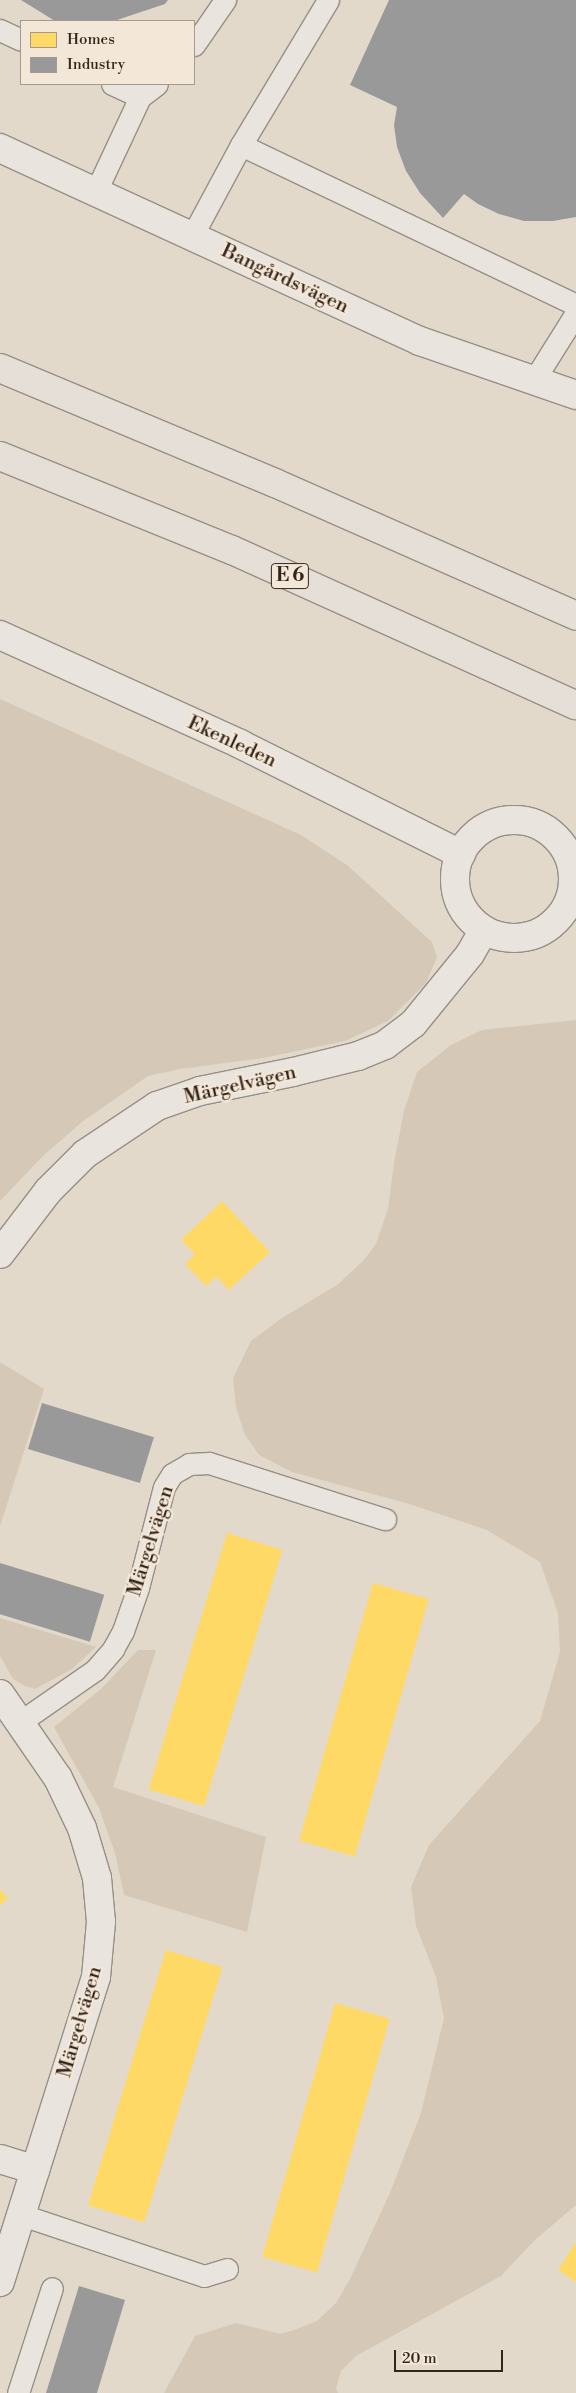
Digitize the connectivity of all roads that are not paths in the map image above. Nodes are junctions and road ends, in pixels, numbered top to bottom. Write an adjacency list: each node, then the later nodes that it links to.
1 (225, 0): 5 (lane)
2 (328, 0): 9 (lane)
3 (0, 30): 4 (lane)
4 (20, 40)
5 (195, 44)
6 (114, 85): 8 (lane)
7 (156, 85): 8 (lane)
8 (140, 97): 11 (lane)
9 (241, 145): 12 (lane); 13 (lane)
10 (0, 148): 11 (street, Bangårdsvägen)
11 (96, 190): 12 (street, Bangårdsvägen)
12 (192, 236): 16 (street, Bangårdsvägen)
13 (576, 305)
14 (576, 313): 16 (lane)
15 (0, 368): 19 (highway)
16 (534, 380): 17 (street, Bangårdsvägen)
17 (576, 395)
18 (0, 456): 21 (highway, E 6)
19 (576, 616)
20 (0, 635): 22 (street, Ekenleden)
21 (576, 705)
22 (461, 854): 23 (street); 24 (street)
23 (571, 909): 24 (street)
24 (484, 930): 25 (street, Märgelvägen)
25 (0, 1254)
26 (385, 1519): 28 (lane, Märgelvägen)
27 (0, 1694): 28 (street, Märgelvägen)
28 (20, 1722): 30 (street, Märgelvägen)
29 (0, 2159): 30 (street)
30 (35, 2170): 31 (street, Märgelvägen)
31 (22, 2215): 32 (lane); 33 (street, Märgelvägen)
32 (227, 2269)
33 (0, 2282)
34 (52, 2288): 35 (lane)
35 (18, 2393)

